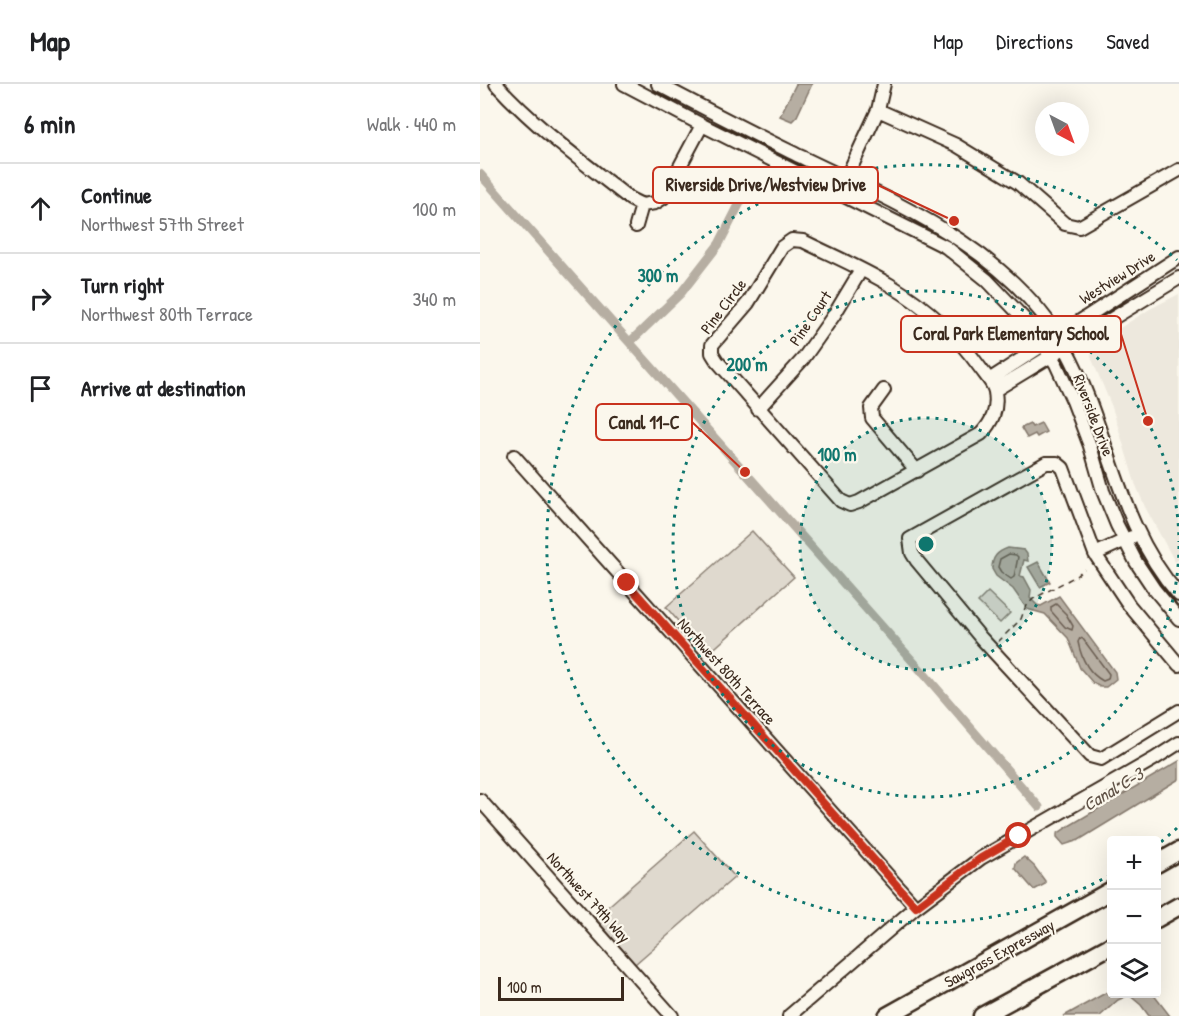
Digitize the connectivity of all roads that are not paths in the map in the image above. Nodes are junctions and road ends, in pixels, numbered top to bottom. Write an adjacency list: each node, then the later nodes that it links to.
1 (496, 84): 10 (street)
2 (624, 84): 6 (street, Riverside Drive)
3 (658, 84): 8 (street, Riverside Drive)
4 (884, 84): 5 (street)
5 (878, 110): 7 (street); 8 (street)
6 (702, 125): 9 (street, Riverside Drive); 10 (street)
7 (1179, 170)
8 (846, 178): 9 (street); 15 (street, Riverside Drive)
9 (839, 193): 16 (street, Riverside Drive)
10 (642, 205): 11 (street)
11 (636, 226)
12 (1179, 257): 15 (street, Westview Drive)
13 (861, 270): 19 (street, Pine Circle); 21 (street, Pine Court); 21 (street, Pine Circle)
14 (1179, 278): 17 (street, Westview Drive)
15 (1057, 335): 16 (street, Westview Drive); 17 (street, Riverside Drive)
16 (1043, 344): 18 (street, Riverside Drive); 19 (street)
17 (1065, 349): 18 (street, Westview Drive); 24 (street, Riverside Drive)
18 (1052, 356): 19 (street); 25 (street, Riverside Drive)
19 (992, 385): 23 (street, Pine Circle)
20 (884, 390): 23 (street)
21 (758, 409): 23 (street, Pine Circle)
22 (514, 456): 37 (street, Northwest 80th Terrace)
23 (917, 471)
24 (1138, 534): 25 (street); 27 (street, Riverside Drive)
25 (1125, 541): 26 (street); 28 (street, Riverside Drive)
26 (1095, 554): 29 (street); 30 (street)
27 (1179, 594)
28 (1179, 619)
29 (1179, 665)
30 (1179, 711)
31 (1179, 743): 37 (street)
32 (480, 800): 40 (street, Northwest 79th Way)
33 (1179, 851): 34 (highway)
34 (1161, 861)
35 (1107, 893): 42 (highway, Sawgrass Expressway)
36 (1179, 906): 38 (highway)
37 (916, 907): 41 (street)
38 (1161, 917)
39 (1107, 948): 43 (highway)
40 (672, 1016)
41 (789, 1016)
42 (887, 1016)
43 (982, 1016)

